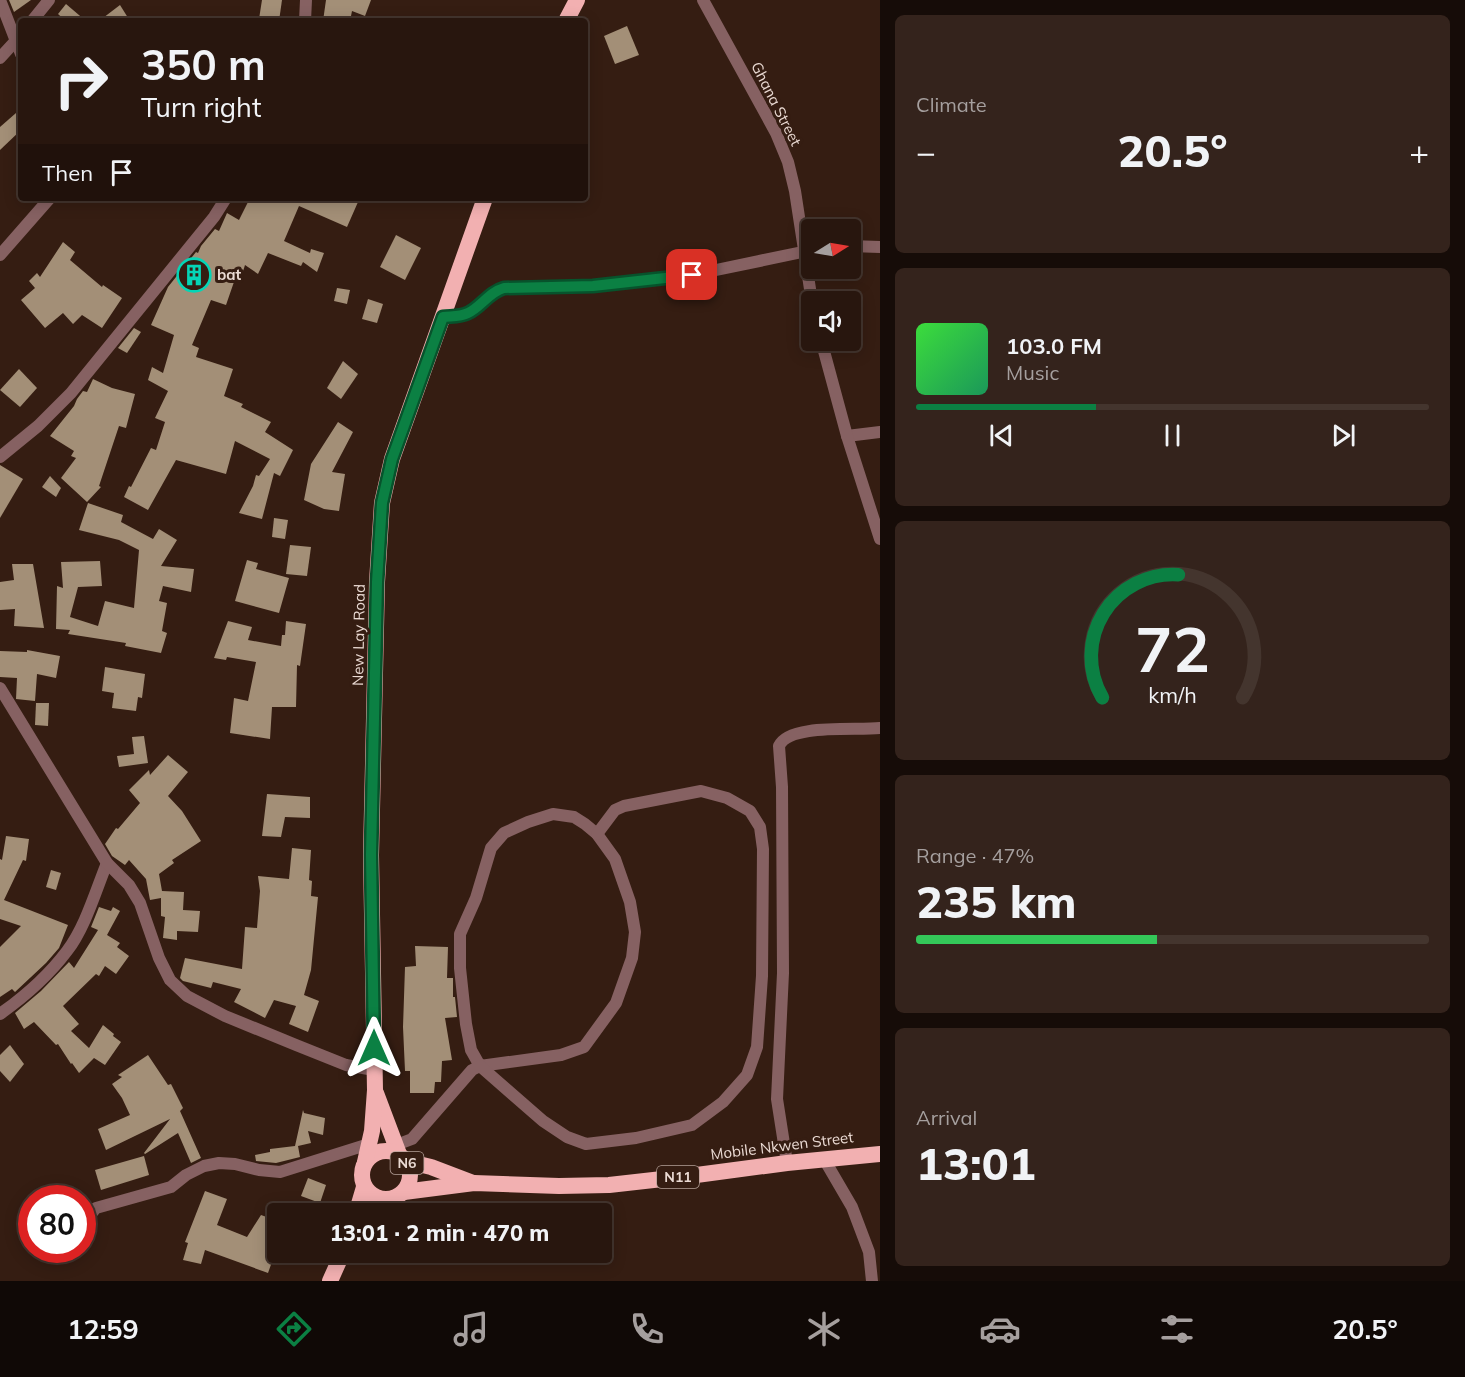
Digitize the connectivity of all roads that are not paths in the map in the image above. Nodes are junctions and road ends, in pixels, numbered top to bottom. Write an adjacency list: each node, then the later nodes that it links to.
1 (0, 0): 9 (street)
2 (49, 0): 6 (street)
3 (306, 0): 7 (street)
4 (577, 0): 8 (highway)
5 (703, 0): 15 (street, Ghana Street)
6 (34, 18)
7 (305, 18)
8 (568, 18)
9 (18, 42)
10 (18, 45): 11 (street)
11 (0, 58)
12 (47, 201): 19 (street)
13 (224, 201): 24 (street)
14 (484, 201): 20 (highway, New Lay Road / N6)
15 (801, 219)
16 (861, 246): 17 (street)
17 (880, 247)
18 (801, 252): 20 (street)
19 (0, 255)
20 (443, 317): 32 (highway, New Lay Road / N6)
21 (823, 351): 23 (street)
22 (880, 432): 23 (street)
23 (847, 436): 25 (street)
24 (0, 457)
25 (880, 539)
26 (0, 688): 29 (street)
27 (880, 728): 39 (street)
28 (597, 834): 31 (street); 31 (street); 31 (street)
29 (107, 863): 30 (street); 32 (street)
30 (0, 1014)
31 (480, 1066): 35 (street)
32 (374, 1070): 33 (highway, New Lay Road / N6)
33 (375, 1090): 34 (highway, N6); 35 (highway, N6)
34 (369, 1143): 38 (highway, N6); 45 (street)
35 (401, 1153): 38 (highway, N6); 40 (highway, N11); 42 (highway, N6)
36 (880, 1154): 37 (highway, Mobile Nkwen Street / N11)
37 (824, 1159): 39 (highway, Mobile Nkwen Street / N11); 48 (street)
38 (365, 1162): 41 (highway, N6)
39 (787, 1163): 40 (highway, Mobile Nkwen Street / N11)
40 (474, 1183): 42 (highway, N11)
41 (364, 1187): 42 (highway, N6); 43 (highway, N6)
42 (401, 1194): 44 (highway, N6)
43 (359, 1203)
44 (389, 1203)
45 (96, 1208)
46 (338, 1263): 47 (highway)
47 (330, 1281)
48 (872, 1281)

